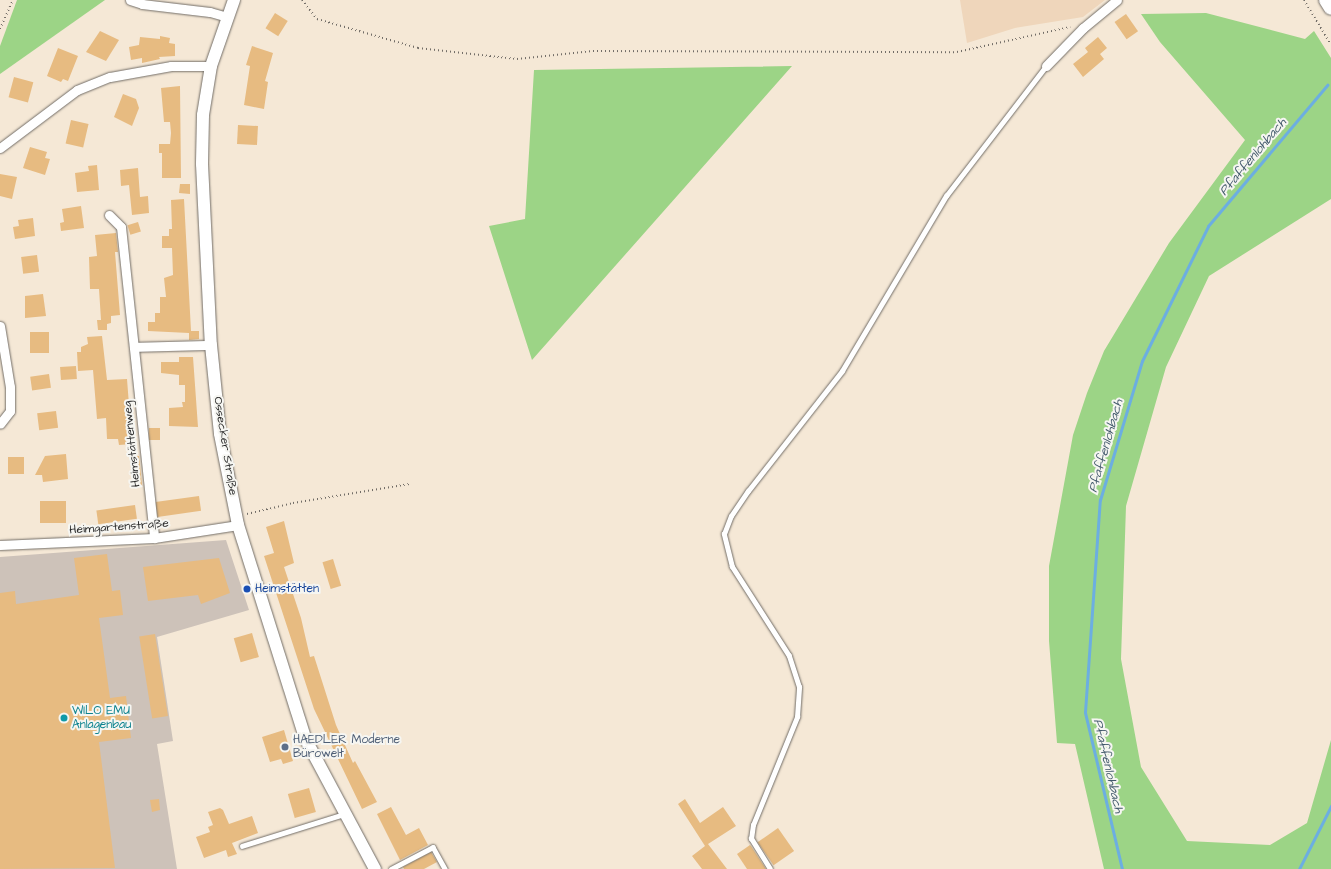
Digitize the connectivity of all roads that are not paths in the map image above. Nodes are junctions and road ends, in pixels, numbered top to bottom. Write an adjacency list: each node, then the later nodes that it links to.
1 (130, 0): 6 (street)
2 (234, 0): 6 (street, Ossecker Straße)
3 (1117, 0): 8 (street)
4 (1326, 0): 5 (main road)
5 (1331, 8)
6 (227, 17): 7 (street, Ossecker Straße)
7 (211, 66): 9 (street); 12 (street, Ossecker Straße)
8 (1046, 66): 23 (lane)
9 (0, 148)
10 (109, 216): 13 (street, Heimstättenweg)
11 (0, 326): 14 (street)
12 (211, 345): 13 (street); 15 (street, Ossecker Straße)
13 (134, 347): 16 (street, Heimstättenweg)
14 (0, 424)
15 (238, 525): 16 (street, Heimgartenstraße); 18 (street, Ossecker Straße)
16 (154, 538): 17 (street, Heimgartenstraße)
17 (0, 545)
18 (345, 813): 19 (lane); 20 (street, Ossecker Straße)
19 (242, 846)
20 (375, 869)
21 (391, 869): 22 (lane)
22 (445, 869)
23 (770, 869)

